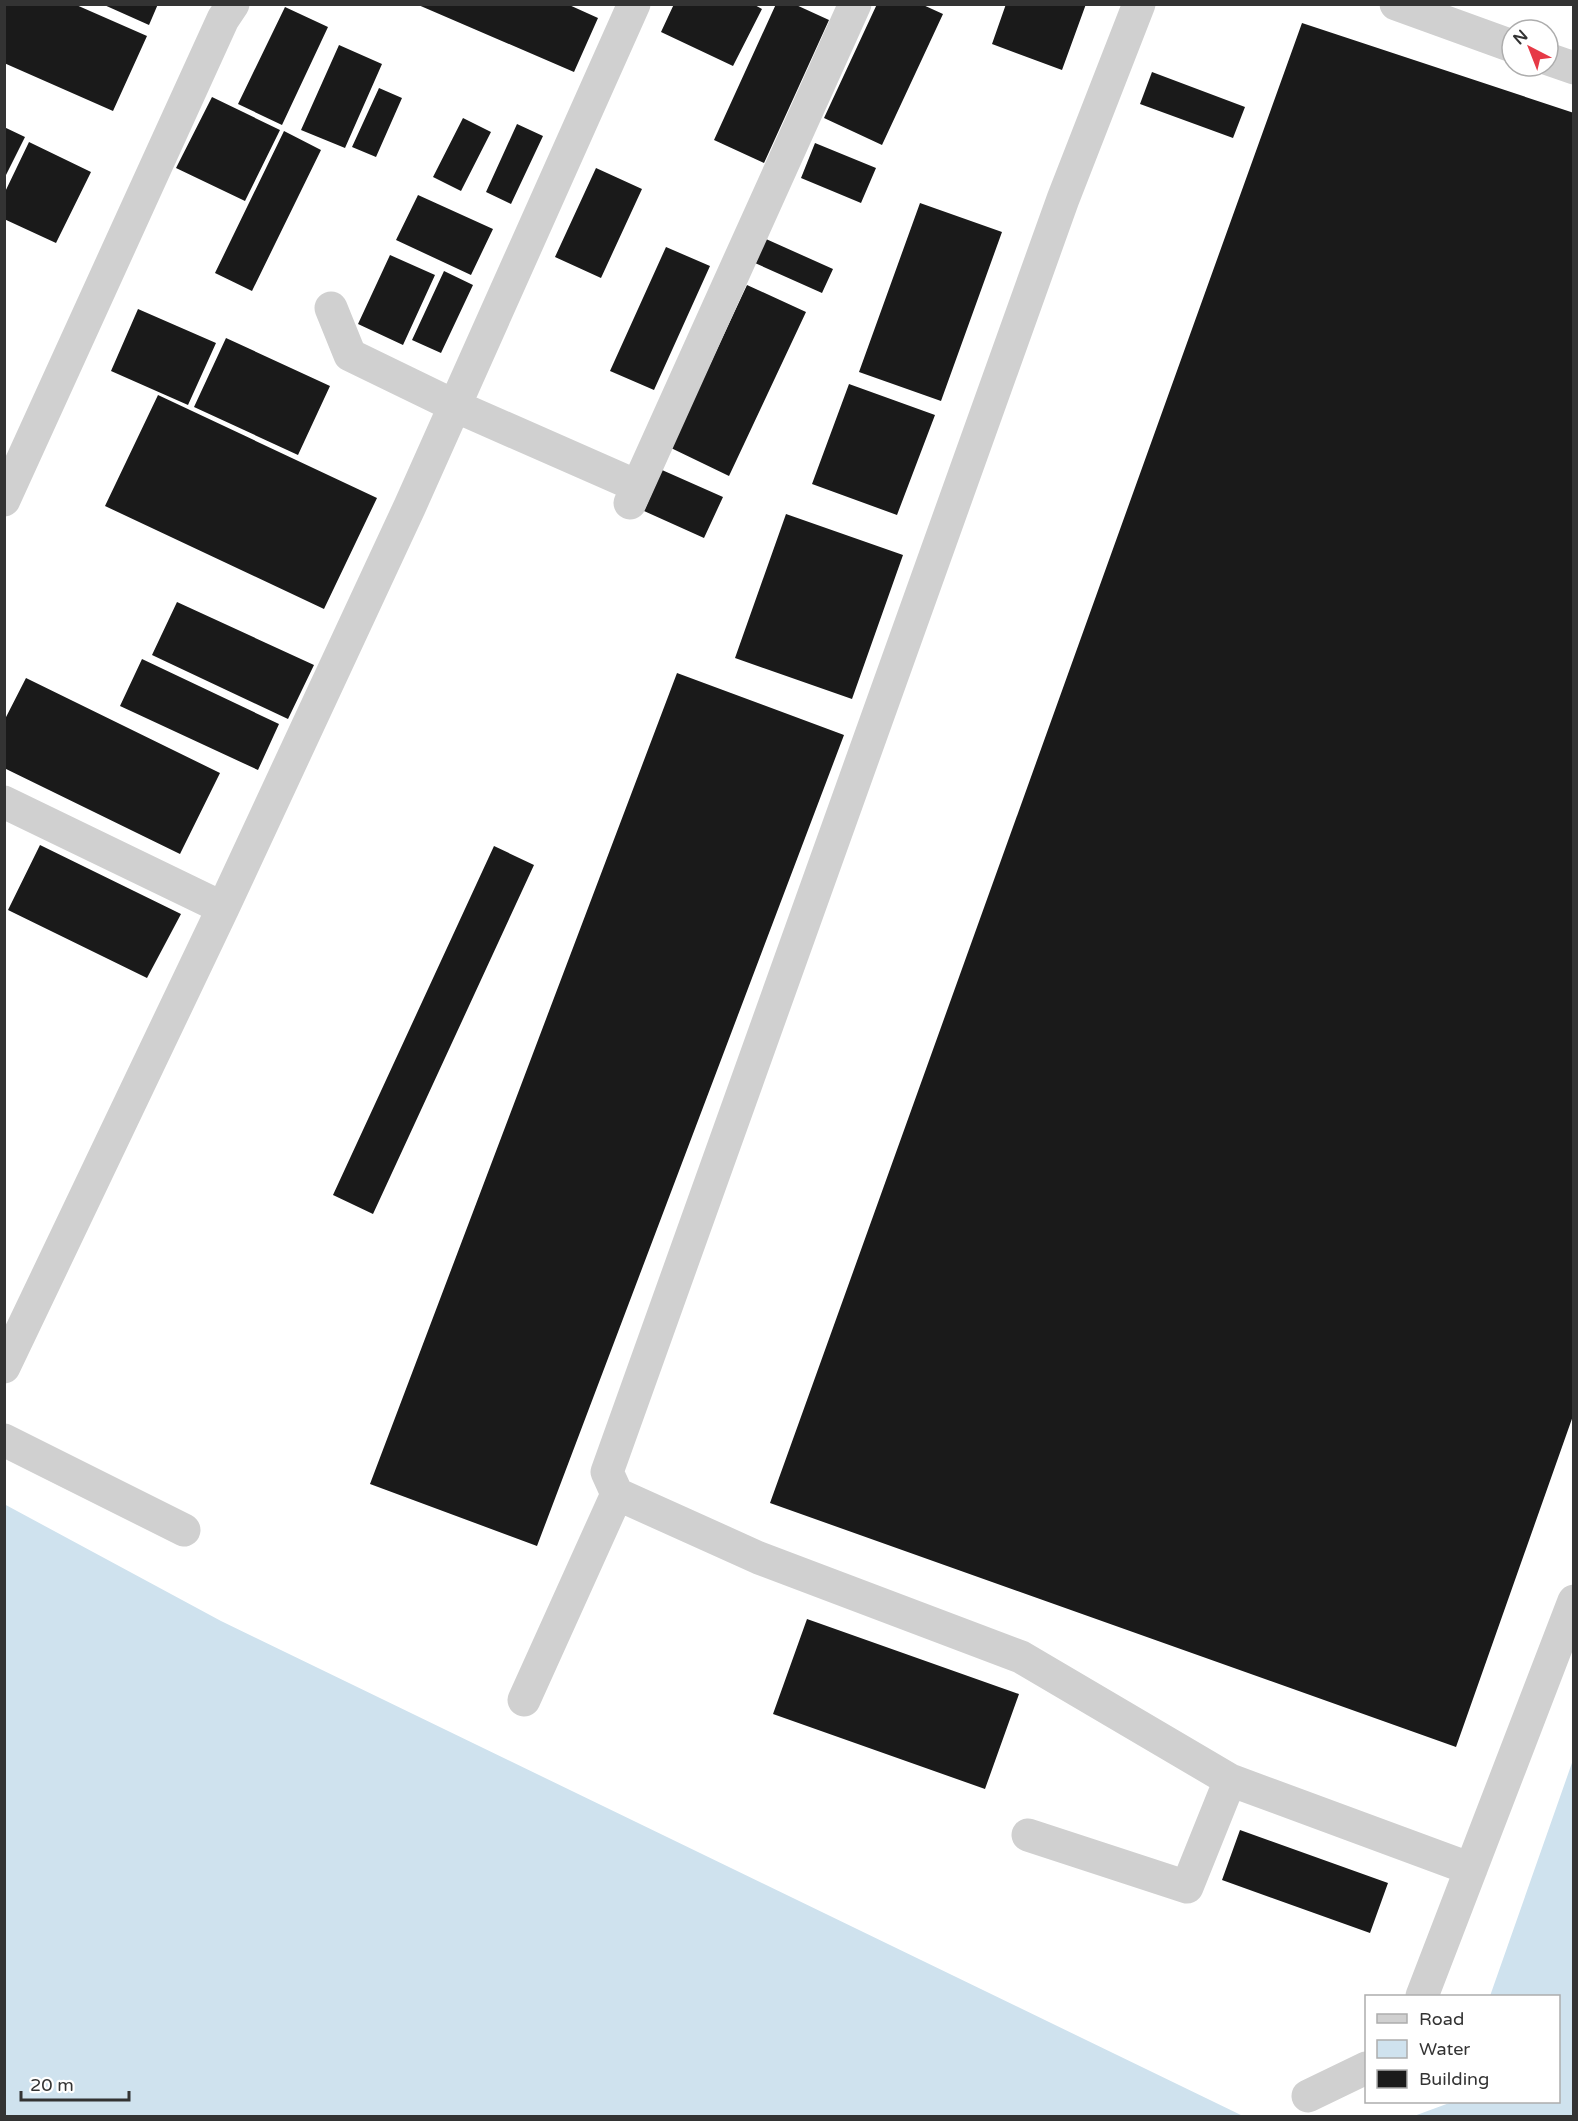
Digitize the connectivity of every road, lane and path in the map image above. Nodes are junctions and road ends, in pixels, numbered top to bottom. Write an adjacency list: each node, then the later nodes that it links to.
1 (233, 4): 9 (lane)
2 (634, 4): 8 (lane)
3 (855, 4): 8 (lane)
4 (1139, 4): 14 (lane)
5 (1396, 4): 6 (lane)
6 (1500, 42)
7 (331, 308): 8 (lane)
8 (455, 406): 11 (lane)
9 (4, 500)
10 (4, 802): 11 (lane)
11 (223, 908): 12 (lane)
12 (4, 1366)
13 (4, 1440): 15 (lane)
14 (617, 1494): 17 (lane); 18 (lane)
15 (184, 1530)
16 (1574, 1601): 20 (lane)
17 (524, 1700)
18 (1230, 1780): 19 (lane); 20 (lane)
19 (1028, 1834)
20 (1471, 1869): 21 (lane)
21 (1422, 1995)
22 (1365, 2068): 23 (lane)
23 (1308, 2096)

